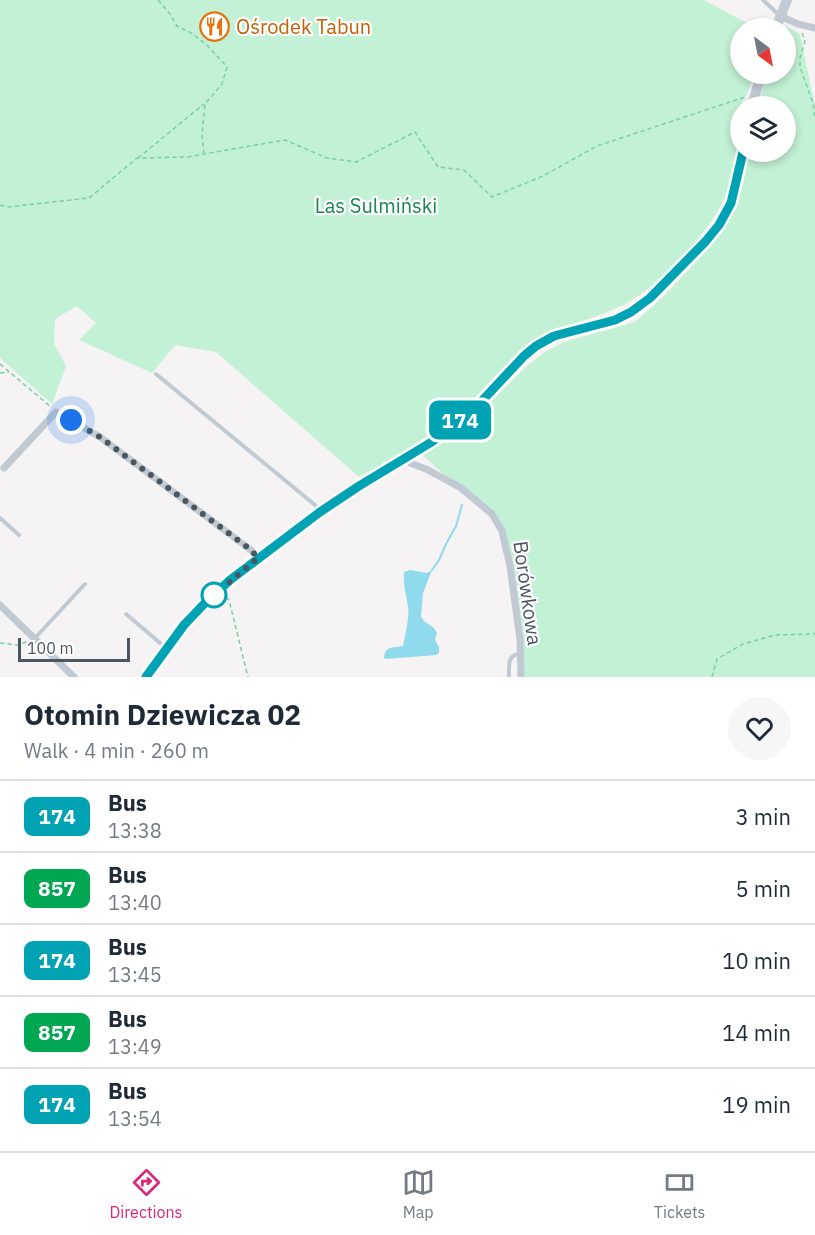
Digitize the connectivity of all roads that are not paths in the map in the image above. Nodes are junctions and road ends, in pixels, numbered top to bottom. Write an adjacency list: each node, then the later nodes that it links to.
1 (763, 0): 3 (lane)
2 (787, 0): 3 (street)
3 (780, 16): 4 (street)
4 (815, 28)
5 (741, 162): 7 (street)
6 (156, 374): 9 (lane)
7 (405, 457): 9 (street); 18 (street, Borówkowa)
8 (4, 468): 12 (street)
9 (320, 512): 12 (street)
10 (0, 518): 11 (lane)
11 (19, 535)
12 (258, 558): 17 (street)
13 (85, 584): 16 (lane)
14 (0, 605): 16 (street)
15 (126, 614): 17 (lane)
16 (35, 639): 19 (street)
17 (166, 648): 20 (street)
18 (520, 654): 21 (lane); 22 (street, Borówkowa)
19 (74, 677)
20 (146, 677)
21 (509, 677)
22 (521, 677)

